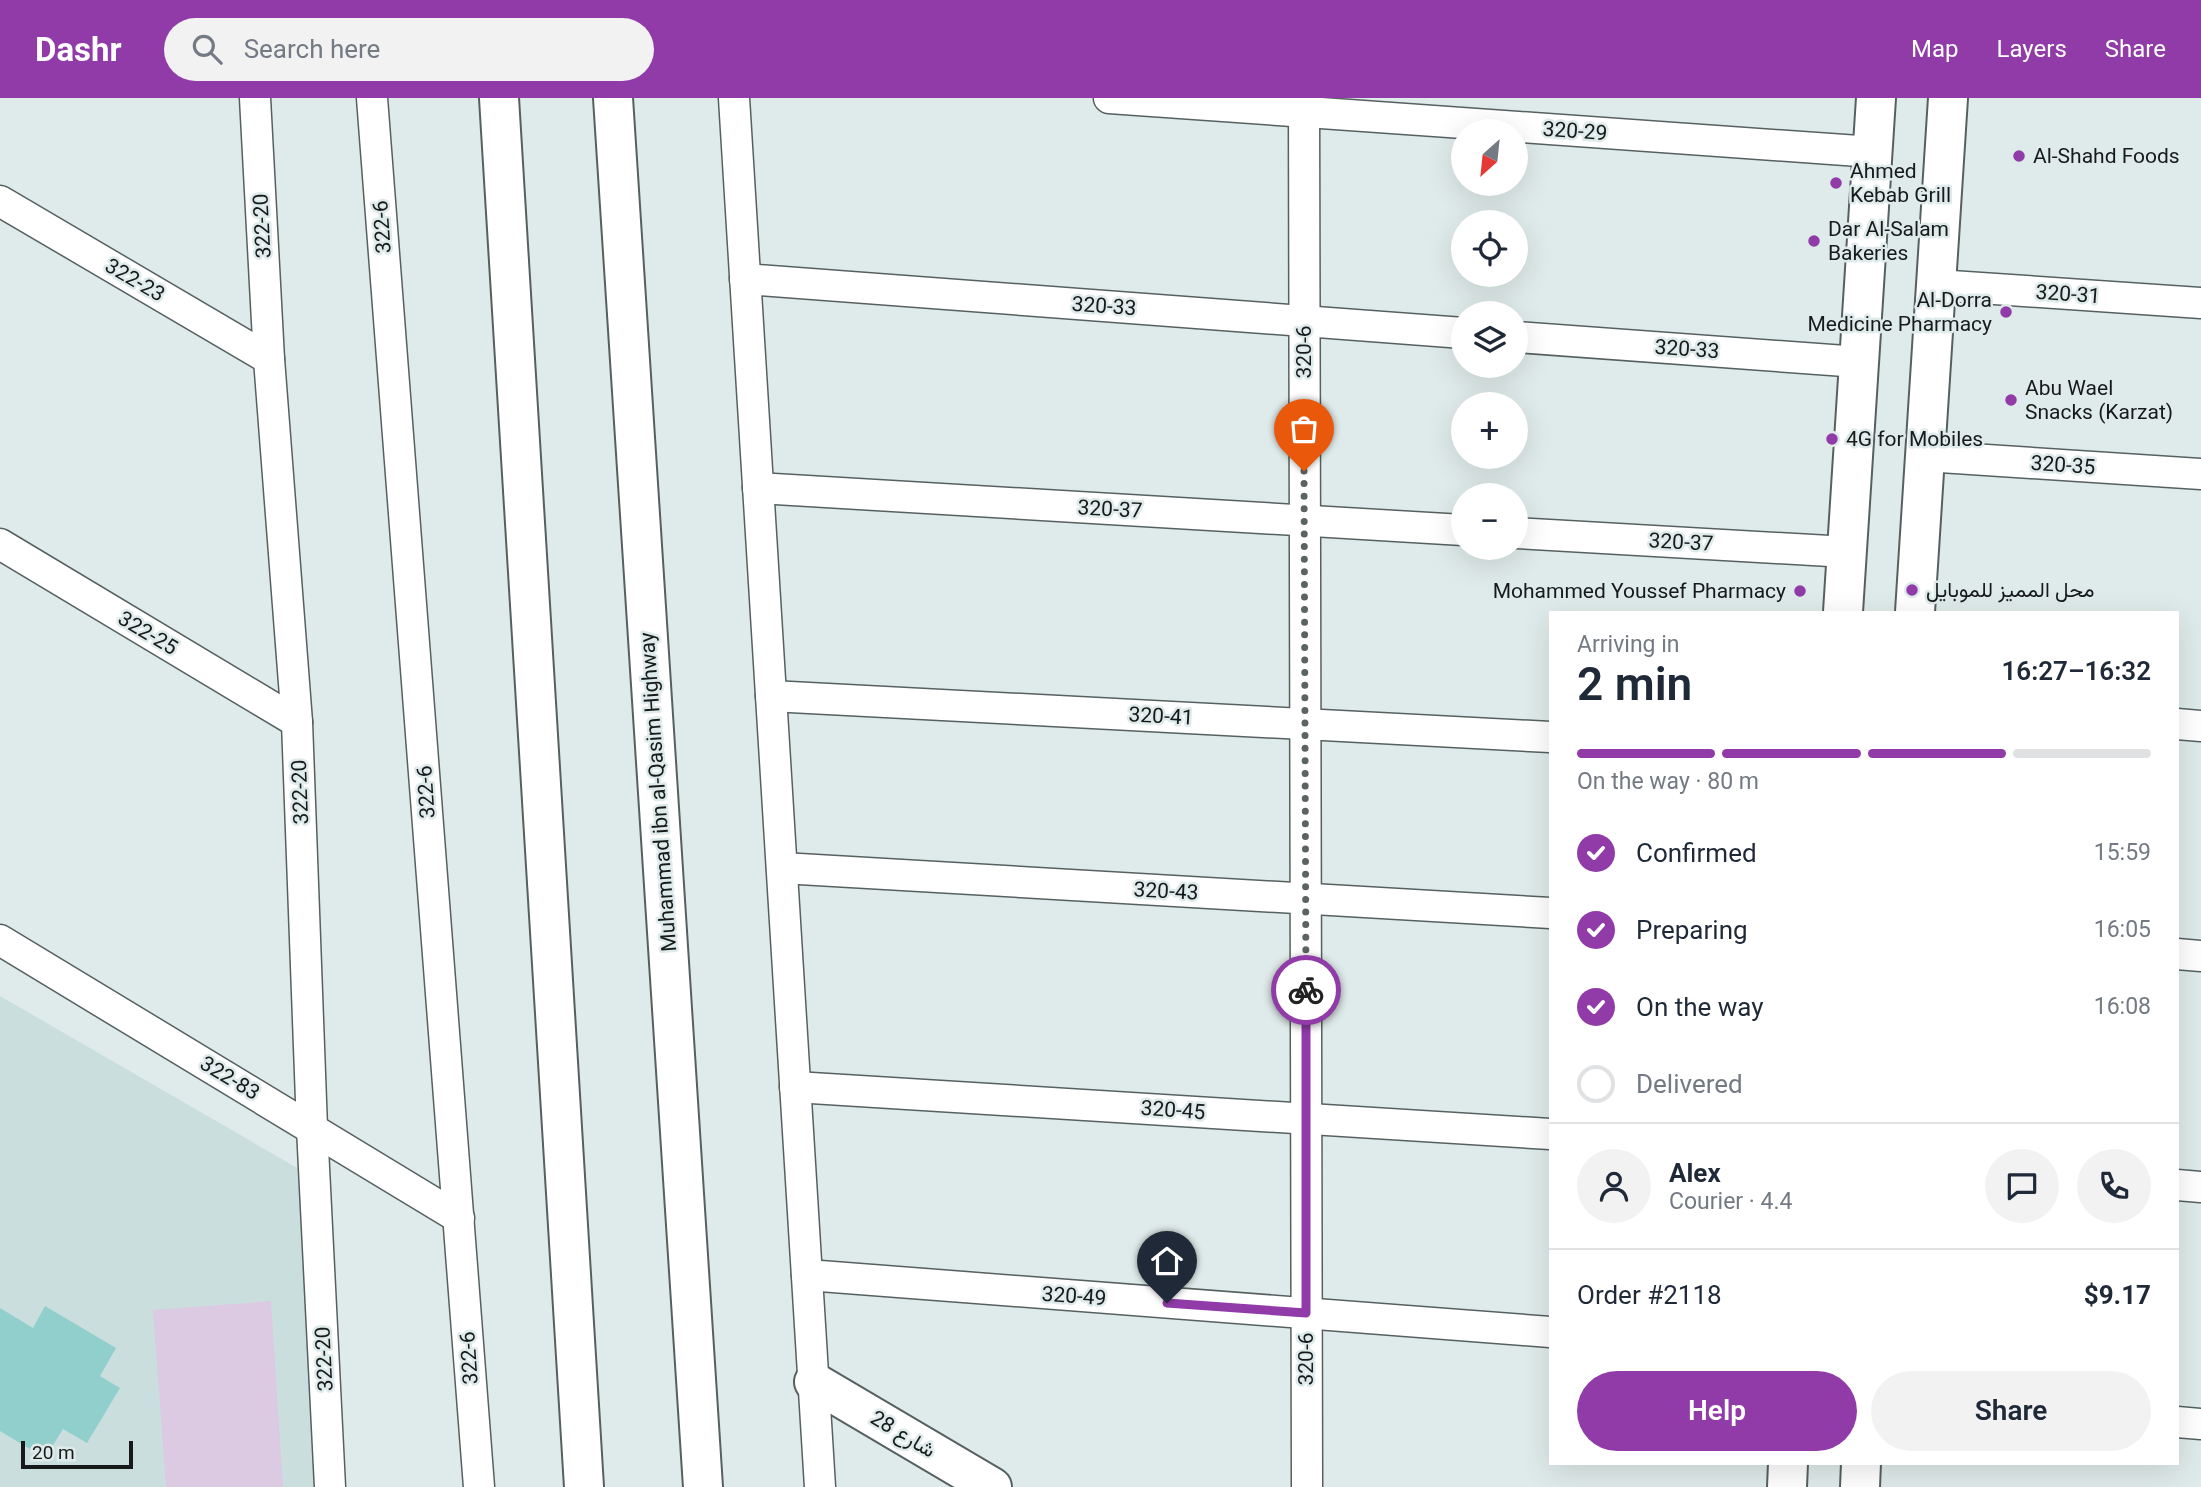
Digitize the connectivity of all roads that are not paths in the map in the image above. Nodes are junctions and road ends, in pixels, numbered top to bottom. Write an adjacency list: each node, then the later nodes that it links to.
1 (254, 98): 18 (street, 322-20)
2 (372, 98): 48 (street, 322-6)
3 (499, 98): 59 (main road)
4 (613, 98): 60 (main road, Muhammad ibn al-Qasim Highway)
5 (734, 98): 12 (street)
6 (1109, 98): 9 (street, 320-29)
7 (1876, 98): 10 (main road)
8 (1948, 98): 13 (main road)
9 (1304, 105): 10 (street, 320-29); 15 (street, 320-6)
10 (1873, 152): 19 (main road)
11 (0, 201): 18 (street, 322-23)
12 (745, 279): 15 (street, 320-33); 22 (street)
13 (1936, 285): 14 (street, 320-31); 20 (main road)
14 (2201, 303)
15 (1304, 321): 16 (street, 320-33); 23 (street, 320-6)
16 (1451, 332)
17 (1528, 338): 19 (street, 320-33)
18 (269, 359): 31 (street, 322-20)
19 (1859, 362): 27 (main road)
20 (1925, 456): 21 (street, 320-35); 29 (main road)
21 (2201, 474)
22 (758, 488): 23 (street, 320-37); 30 (street)
23 (1304, 520): 24 (street, 320-37); 32 (street, 320-6)
24 (1451, 529)
25 (1528, 534): 27 (street, 320-37)
26 (0, 544): 31 (street, 322-25)
27 (1847, 552): 28 (main road)
28 (1843, 611)
29 (1915, 611)
30 (771, 696): 32 (street, 320-41); 36 (street)
31 (297, 722): 44 (street, 322-20)
32 (1305, 724): 35 (street, 320-41); 37 (street, 320-6)
33 (2179, 724): 34 (street)
34 (2201, 726)
35 (1549, 737)
36 (782, 868): 37 (street, 320-43); 42 (street)
37 (1305, 900): 38 (street, 320-43); 43 (street, 320-6)
38 (1549, 913)
39 (0, 940): 44 (street, 322-83)
40 (2179, 954): 41 (street)
41 (2201, 956)
42 (795, 1087): 43 (street, 320-45); 49 (street)
43 (1306, 1119): 45 (street, 320-45); 50 (street, 320-6)
44 (312, 1128): 48 (street, 322-83); 57 (street, 322-20)
45 (1549, 1134)
46 (2179, 1185): 47 (street)
47 (2201, 1187)
48 (459, 1218): 58 (street, 322-6)
49 (807, 1275): 50 (street, 320-49); 52 (street)
50 (1306, 1313): 51 (street, 320-49); 63 (street, 320-6)
51 (1549, 1332)
52 (814, 1382): 61 (street); 62 (main road, شارع 28)
53 (2179, 1422): 54 (street)
54 (2201, 1424)
55 (1788, 1465): 64 (main road)
56 (1861, 1465): 65 (main road)
57 (330, 1487)
58 (479, 1487)
59 (584, 1487)
60 (703, 1487)
61 (820, 1487)
62 (992, 1487)
63 (1307, 1487)
64 (1787, 1487)
65 (1860, 1487)

